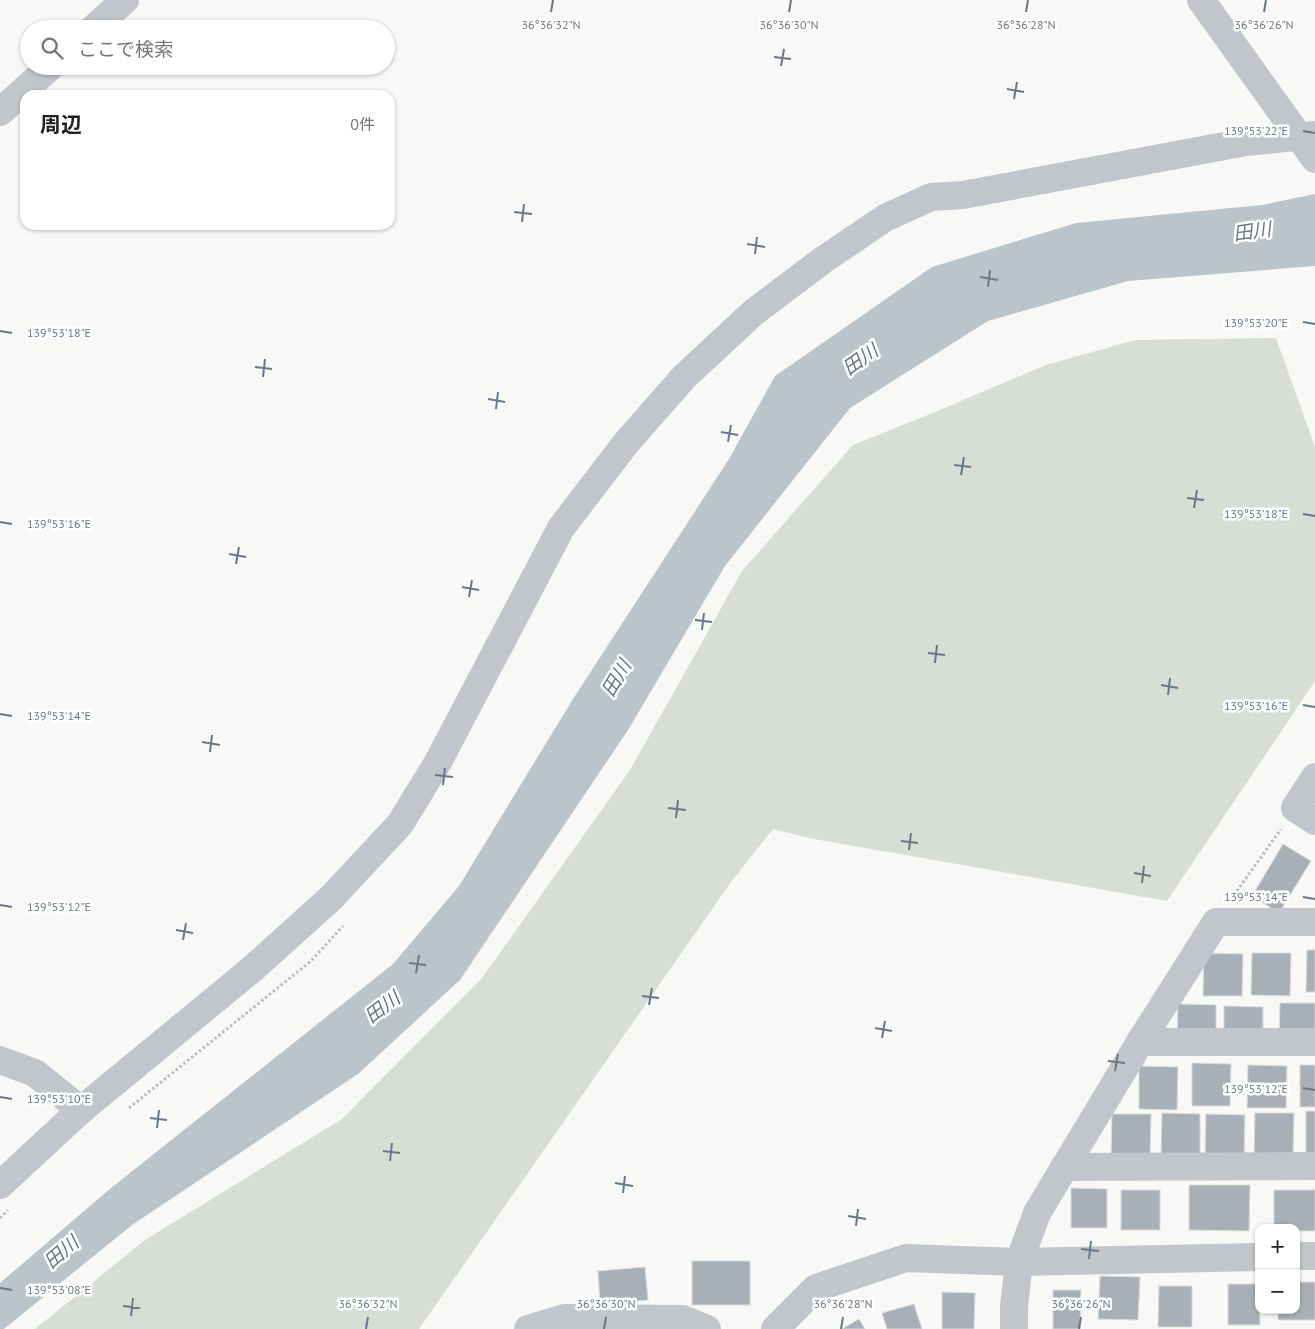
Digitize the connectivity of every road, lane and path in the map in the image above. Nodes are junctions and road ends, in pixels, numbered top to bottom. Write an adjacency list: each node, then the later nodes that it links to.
1 (125, 0): 3 (street)
2 (1201, 0): 8 (street)
3 (103, 20)
4 (41, 75): 5 (street)
5 (24, 90)
6 (20, 94): 7 (street)
7 (0, 112)
8 (1309, 144): 16 (street)
9 (1315, 777): 10 (street)
10 (1305, 814): 11 (path)
11 (1216, 922): 12 (street); 13 (street)
12 (1315, 922)
13 (1140, 1042): 14 (street); 18 (street)
14 (1315, 1042)
15 (0, 1060): 16 (street)
16 (82, 1110): 19 (street)
17 (1315, 1166): 18 (street)
18 (1064, 1167): 23 (street)
19 (0, 1185)
20 (1300, 1256): 21 (street)
21 (1315, 1256)
22 (1255, 1257): 23 (street)
23 (1019, 1262): 27 (street); 28 (street)
24 (653, 1324): 25 (street); 26 (street)
25 (528, 1329)
26 (707, 1329)
27 (775, 1329)
28 (1014, 1329)

